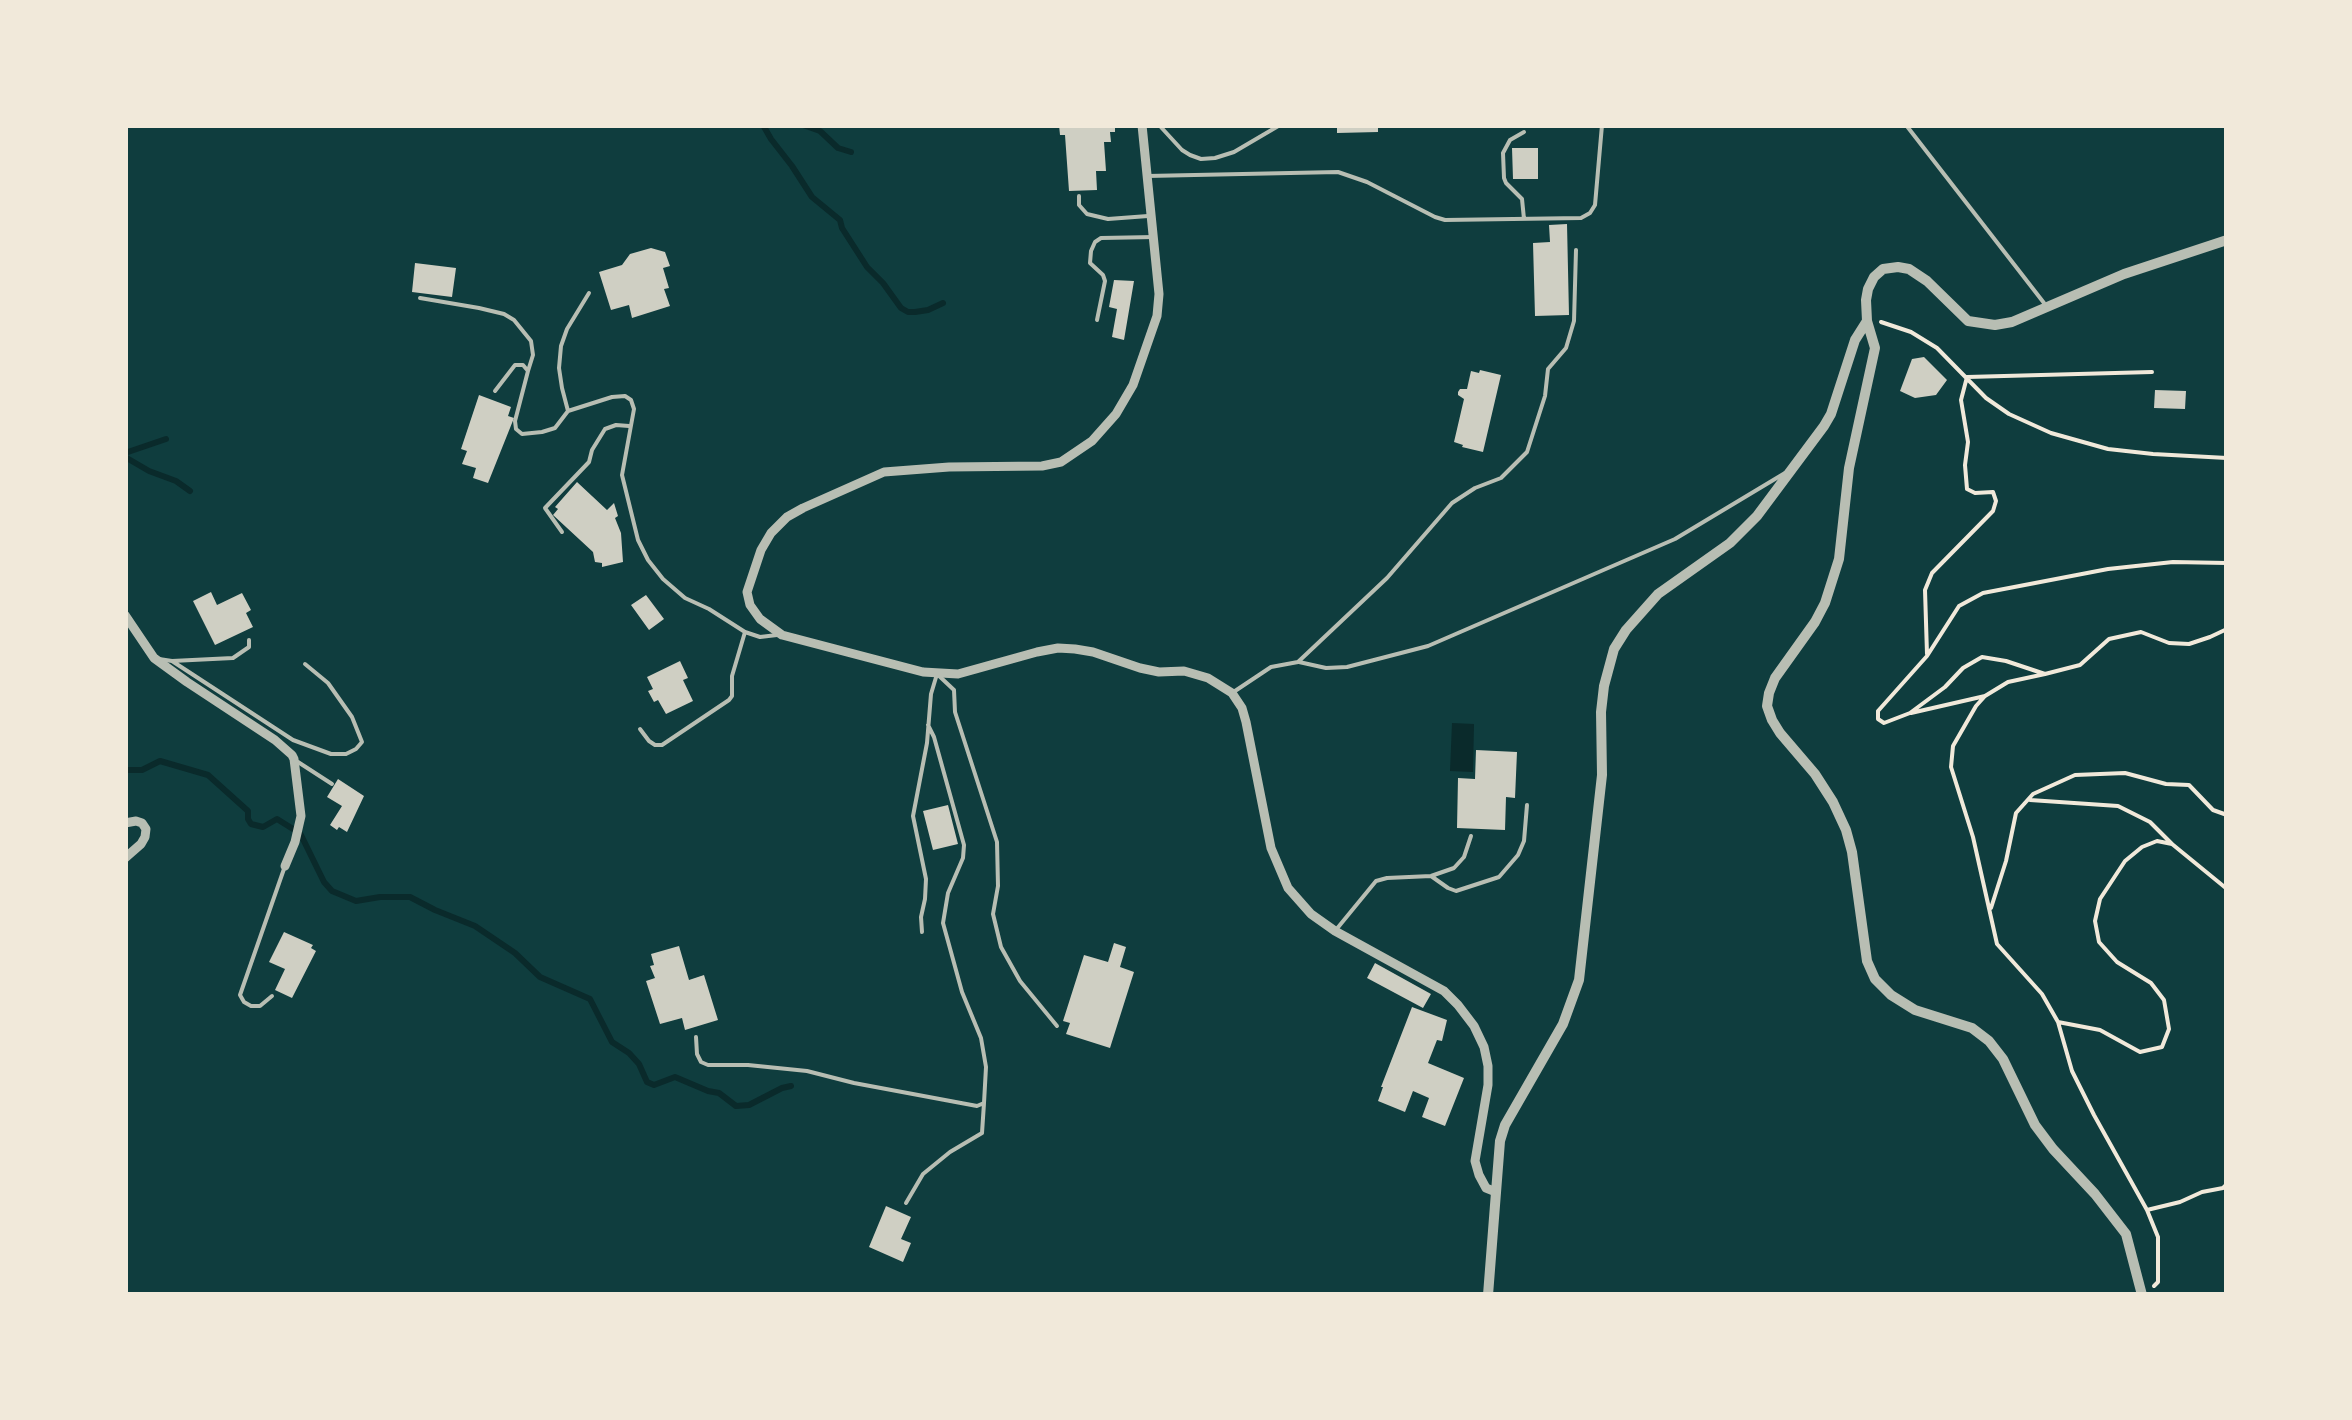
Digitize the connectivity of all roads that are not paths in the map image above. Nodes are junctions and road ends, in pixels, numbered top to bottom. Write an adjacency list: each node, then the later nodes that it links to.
1 (1142, 125): 7 (street)
2 (1159, 125): 3 (lane)
3 (1280, 125)
4 (1602, 125): 10 (lane)
5 (1906, 125): 16 (lane)
6 (1524, 132): 10 (lane)
7 (1147, 176): 9 (street); 10 (lane)
8 (1078, 196): 9 (lane)
9 (1152, 216): 11 (street)
10 (1524, 219)
11 (1154, 237): 17 (lane); 27 (street)
12 (2227, 240): 16 (street)
13 (1576, 250): 31 (lane)
14 (590, 294): 21 (lane)
15 (420, 298): 19 (lane)
16 (2046, 307): 18 (street)
17 (1097, 320)
18 (1868, 321): 23 (street); 54 (street)
19 (528, 371): 20 (lane); 21 (lane)
20 (495, 390)
21 (568, 411): 22 (lane)
22 (630, 426): 24 (lane); 26 (lane)
23 (1793, 468): 31 (lane); 51 (street)
24 (562, 532)
25 (125, 615): 29 (street)
26 (745, 632): 27 (lane); 36 (lane)
27 (782, 635): 33 (street)
28 (250, 640): 30 (lane)
29 (154, 658): 30 (lane); 37 (street)
30 (172, 661): 32 (lane)
31 (1298, 662): 34 (lane)
32 (306, 664)
33 (937, 674): 34 (street); 35 (lane); 48 (lane)
34 (1232, 693): 45 (street)
35 (928, 725): 46 (lane); 50 (lane)
36 (640, 729)
37 (294, 759): 38 (lane); 43 (street)
38 (332, 784)
39 (1527, 805): 44 (lane)
40 (125, 823): 42 (street)
41 (1471, 836): 44 (lane)
42 (125, 858)
43 (284, 866): 47 (lane)
44 (1430, 876): 45 (lane)
45 (1335, 931): 51 (street)
46 (922, 932)
47 (272, 996)
48 (1057, 1026)
49 (696, 1037): 50 (lane)
50 (984, 1103): 52 (lane)
51 (1496, 1192): 53 (street)
52 (906, 1204)
53 (1488, 1295)
54 (2145, 1295)

